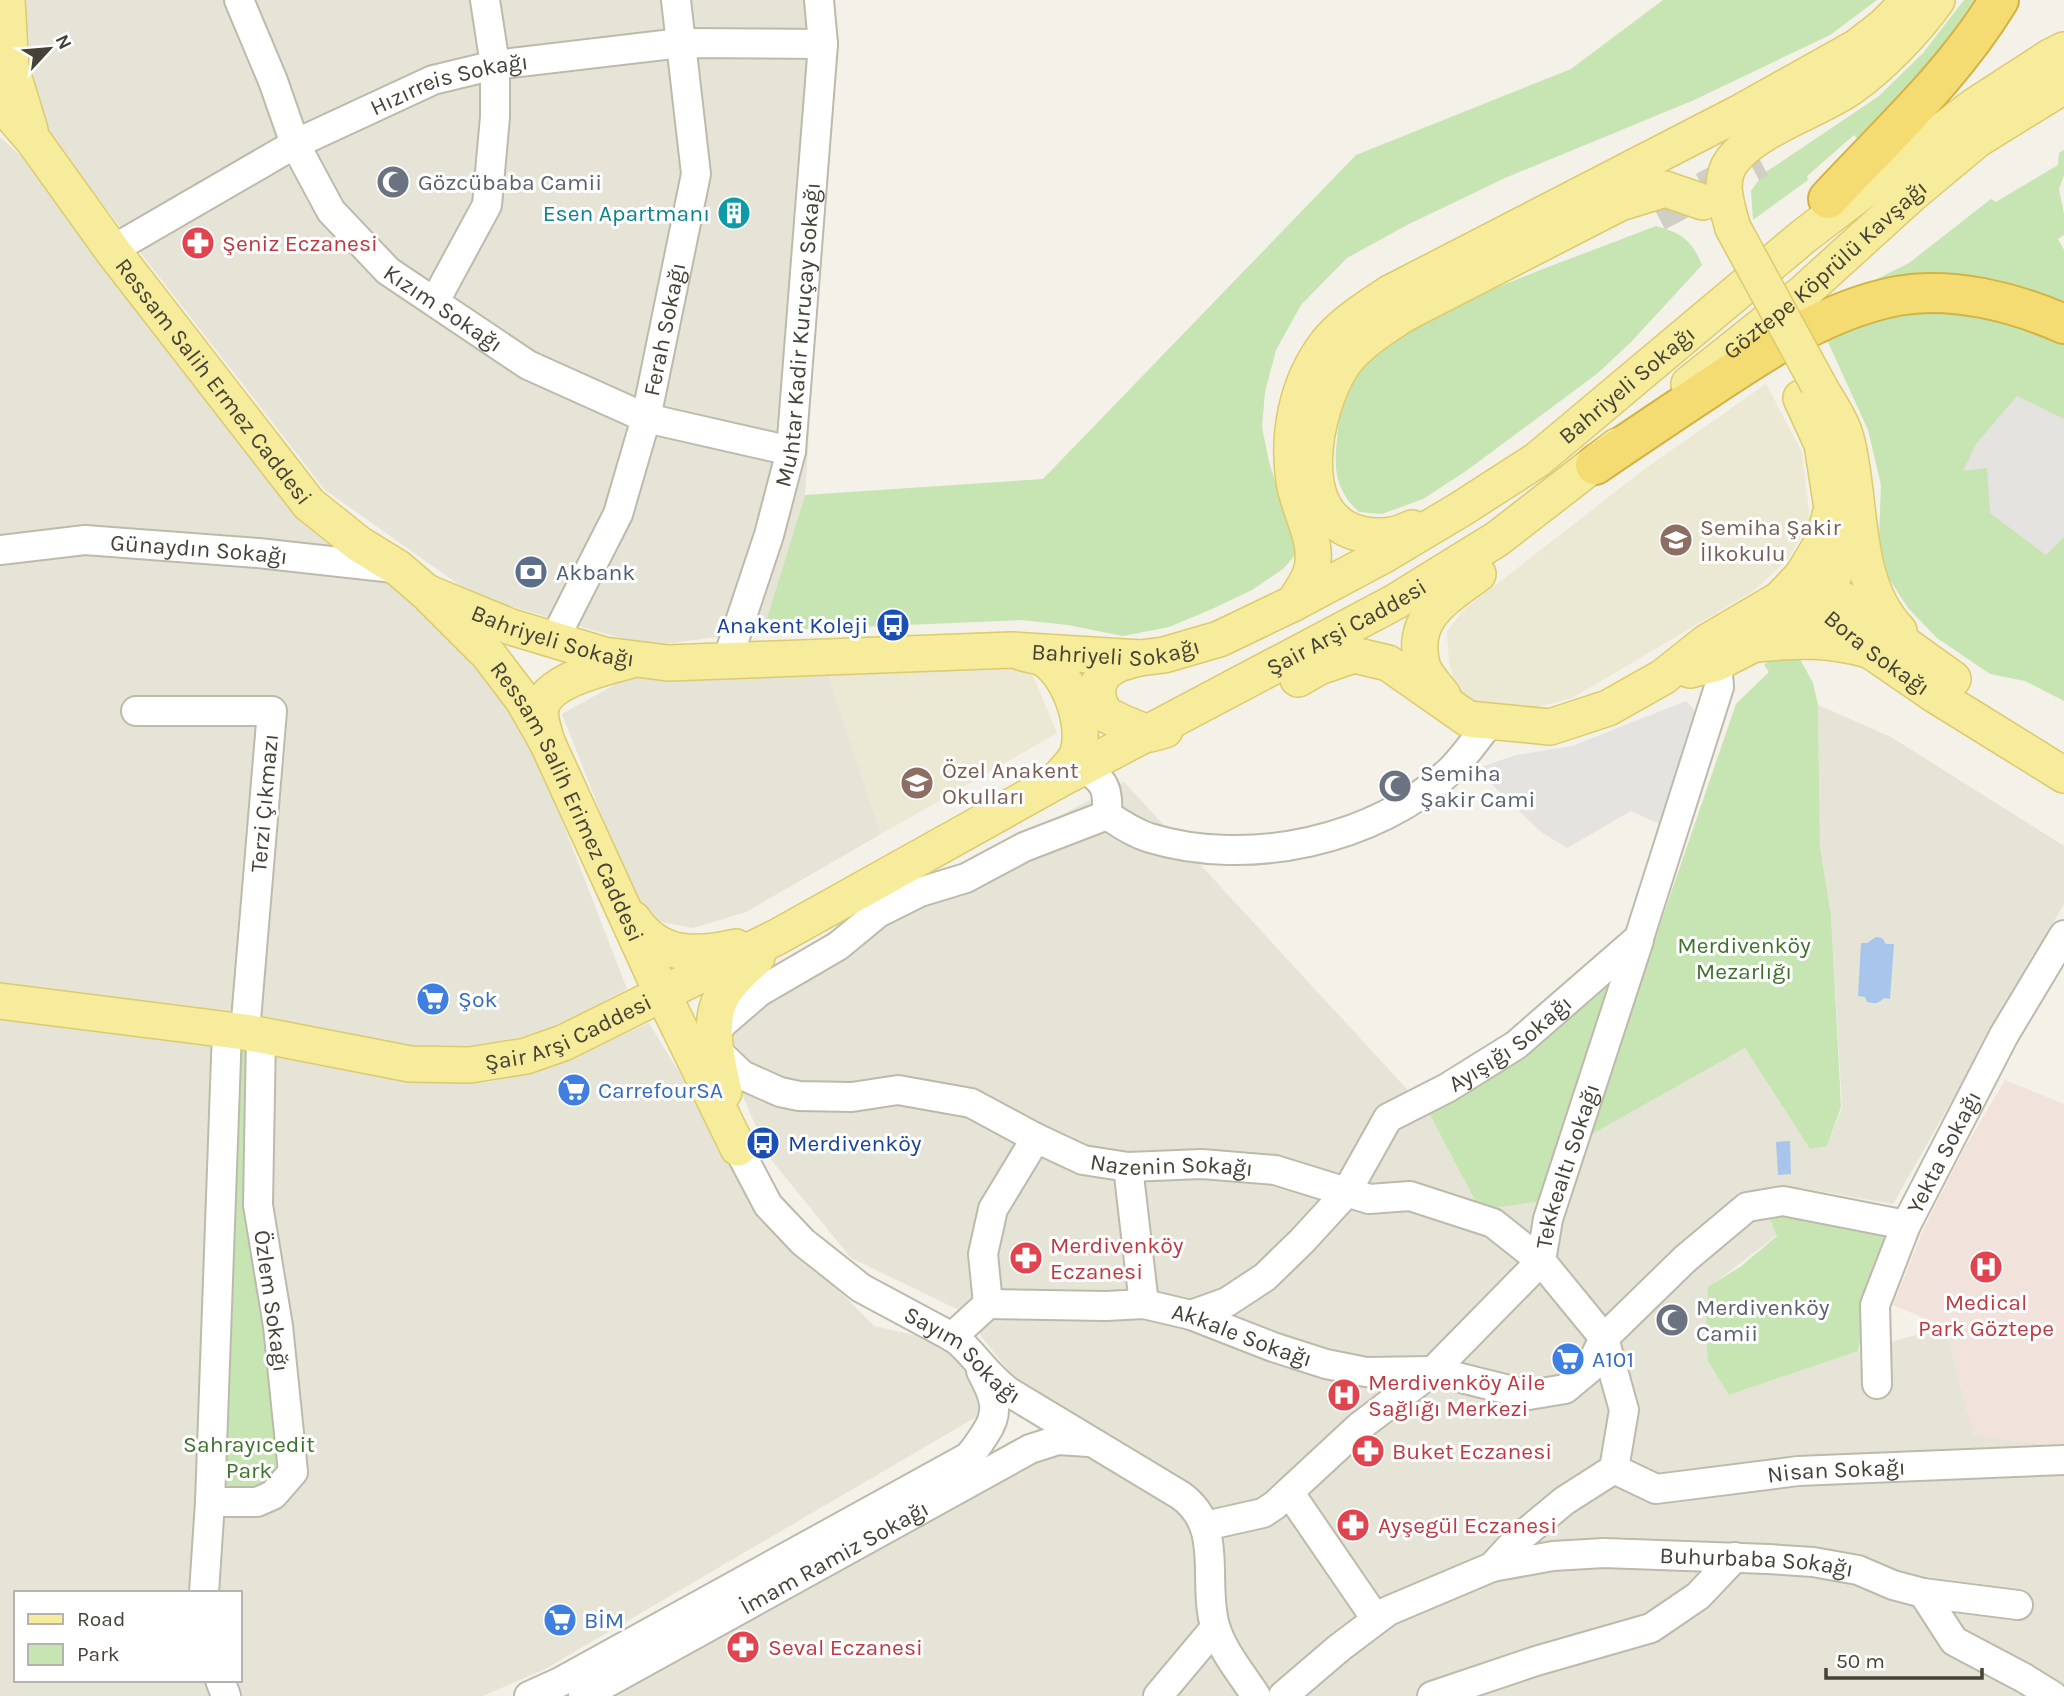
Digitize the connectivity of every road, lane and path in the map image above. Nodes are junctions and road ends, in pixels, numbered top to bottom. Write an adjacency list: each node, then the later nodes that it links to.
1 (7, 0): 19 (main road)
2 (239, 0): 20 (street, Kızım Sokağı)
3 (485, 0): 13 (street)
4 (676, 0): 10 (street, Ferah Sokağı)
5 (819, 0): 11 (street, Muhtar Kadir Kuruçay Sokağı)
6 (1910, 0): 17 (main road)
7 (1940, 0): 21 (main road); 25 (main road)
8 (1999, 0): 22 (highway)
9 (2064, 29): 22 (main road)
10 (681, 43): 11 (street, Hızırreis Sokağı); 13 (street, Hızırreis Sokağı); 33 (street, Ferah Sokağı)
11 (824, 44): 34 (street, Muhtar Kadir Kuruçay Sokağı)
12 (2064, 50): 29 (main road, Göztepe Köprülü Kavşağı)
13 (495, 65): 20 (street, Hızırreis Sokağı); 28 (street)
14 (2064, 86): 27 (main road, Göztepe Köprülü Kavşağı)
15 (0, 102): 19 (main road, Ressam Salih Ermez Caddesi)
16 (2064, 113): 27 (main road)
17 (1739, 114): 23 (main road); 42 (main road)
18 (0, 123): 19 (main road, Ressam Salih Ermez Caddesi)
19 (33, 140): 26 (main road, Ressam Salih Ermez Caddesi)
20 (295, 144): 26 (street, Hızırreis Sokağı); 28 (street, Kızım Sokağı)
21 (1760, 160)
22 (1828, 199): 29 (main road)
23 (1703, 202): 25 (main road); 30 (main road)
24 (1657, 214): 30 (main road)
25 (1725, 235): 32 (main road)
26 (112, 250): 39 (main road, Ressam Salih Ermez Caddesi)
27 (1803, 293): 35 (main road, Göztepe Köprülü Kavşağı)
28 (435, 301): 33 (street, Kızım Sokağı)
29 (1714, 313): 36 (main road, Bahriyeli Sokağı)
30 (1404, 314): 36 (main road)
31 (2064, 324): 35 (highway)
32 (1810, 391): 37 (main road); 40 (main road)
33 (646, 418): 34 (street, Kızım Sokağı); 43 (street, Ferah Sokağı)
34 (790, 452): 50 (street, Muhtar Kadir Kuruçay Sokağı)
35 (1595, 465): 53 (main road); 56 (main road, Şair Arşi Caddesi)
36 (1461, 509): 42 (main road, Bahriyeli Sokağı)
37 (1858, 515): 40 (main road); 49 (main road)
38 (0, 550): 39 (street, Günaydın Sokağı)
39 (398, 568): 41 (main road, Ressam Salih Ermez Caddesi)
40 (1814, 589): 44 (main road); 46 (main road, Bora Sokağı); 49 (main road, Bora Sokağı); 52 (main road)
41 (426, 592): 43 (main road, Bahriyeli Sokağı); 57 (main road, Ressam Salih Erimez Caddesi)
42 (1294, 603): 47 (main road, Bahriyeli Sokağı)
43 (554, 640): 48 (main road, Bahriyeli Sokağı)
44 (1754, 644): 46 (main road); 51 (main road)
45 (1012, 650): 47 (main road, Bahriyeli Sokağı); 50 (main road, Bahriyeli Sokağı); 59 (main road)
46 (1871, 651): 60 (main road, Bora Sokağı)
47 (1140, 658): 56 (main road)
48 (636, 659): 50 (main road, Bahriyeli Sokağı); 57 (main road)
49 (1926, 659): 58 (main road, Bora Sokağı)
50 (727, 661)
51 (1718, 675): 52 (main road); 65 (street)
52 (1663, 677): 55 (main road)
53 (1449, 704): 55 (main road); 56 (main road)
54 (136, 711): 68 (street, Terzi Çıkmazı)
55 (1492, 720): 61 (street)
56 (1150, 734): 59 (main road, Şair Arşi Caddesi)
57 (547, 742): 62 (main road, Ressam Salih Erimez Caddesi)
58 (2064, 764)
59 (1069, 775): 61 (street); 64 (main road, Şair Arşi Caddesi)
60 (2064, 775)
61 (1107, 815): 69 (street)
62 (610, 882): 64 (main road); 66 (main road, Ressam Salih Erimez Caddesi)
63 (2064, 935): 74 (street, Yekta Sokağı)
64 (777, 937): 66 (main road, Şair Arşi Caddesi); 69 (main road)
65 (1639, 938): 73 (street, Ayışığı Sokağı); 75 (street, Tekkealtı Sokağı)
66 (663, 994): 68 (main road, Şair Arşi Caddesi); 71 (main road, Sayım Sokağı)
67 (0, 1001): 68 (main road, Şair Arşi Caddesi)
68 (244, 1032): 90 (street, Özlem Sokağı); 90 (street, Özlem Sokağı)
69 (715, 1040): 70 (street, Nazenin Sokağı); 71 (main road)
70 (1036, 1138): 72 (street, Nazenin Sokağı); 76 (street)
71 (738, 1148): 79 (street, Sayım Sokağı)
72 (1128, 1167): 73 (street, Nazenin Sokağı); 77 (street, Akkale Sokağı)
73 (1346, 1193): 75 (street, Nazenin Sokağı); 78 (street, Ayışığı Sokağı)
74 (1906, 1225): 80 (street, Akkale Sokağı); 83 (street, Yekta Sokağı)
75 (1541, 1261): 80 (street, Nazenin Sokağı); 82 (street, Tekkealtı Sokağı)
76 (988, 1304): 77 (street, Akkale Sokağı); 79 (street)
77 (1144, 1304): 78 (street, Akkale Sokağı)
78 (1191, 1315): 82 (street, Akkale Sokağı)
79 (952, 1337): 81 (street, Sayım Sokağı)
80 (1604, 1338): 82 (street, Akkale Sokağı); 88 (street)
81 (975, 1360): 84 (street, Sayım Sokağı); 86 (street)
82 (1433, 1371): 89 (street, Tekkealtı Sokağı)
83 (1877, 1384)
84 (1009, 1392): 85 (street, Sayım Sokağı); 86 (street)
85 (1093, 1443): 86 (street, İmam Ramiz Sokağı); 91 (street, Sayım Sokağı)
86 (983, 1460): 99 (street, İmam Ramiz Sokağı); 100 (street, İmam Ramiz Sokağı)
87 (2064, 1460): 88 (street, Nisan Sokağı)
88 (1614, 1469): 93 (street)
89 (1289, 1492): 91 (street, Tekkealtı Sokağı); 97 (street)
90 (210, 1502): 94 (street, Özlem Sokağı)
91 (1205, 1526): 98 (street)
92 (1735, 1557): 93 (street, Buhurbaba Sokağı); 95 (street, Buhurbaba Sokağı); 104 (street)
93 (1492, 1567): 97 (street)
94 (204, 1591)
95 (1923, 1593): 96 (street, Buhurbaba Sokağı); 105 (street)
96 (2018, 1605)
97 (1376, 1619): 103 (street)
98 (1215, 1628): 101 (street); 102 (street)
99 (529, 1696)
100 (583, 1696)
101 (1158, 1696)
102 (1256, 1696)
103 (1283, 1696)
104 (1432, 1696)
105 (2053, 1696)

